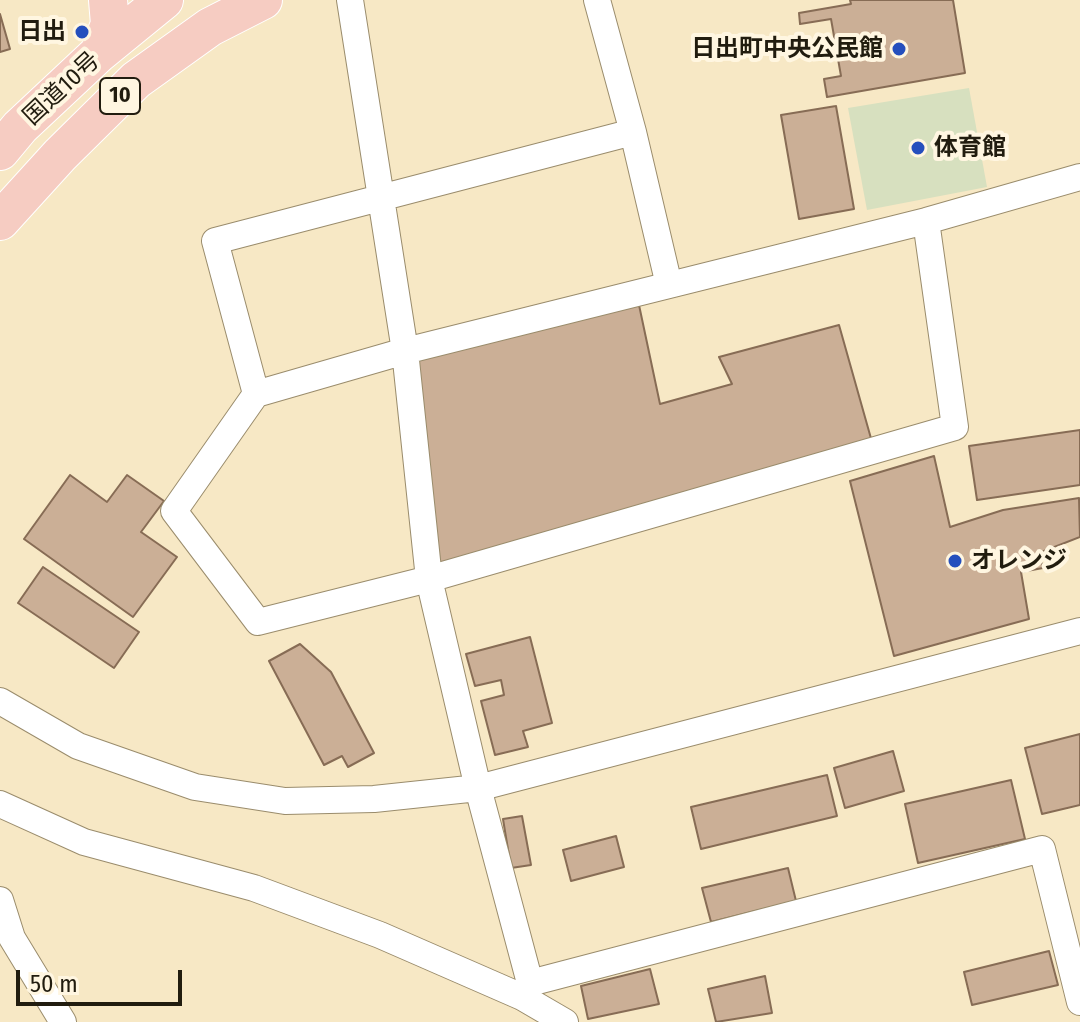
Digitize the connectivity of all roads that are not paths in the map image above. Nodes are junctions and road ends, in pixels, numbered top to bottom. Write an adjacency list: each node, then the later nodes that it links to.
1 (108, 0): 6 (highway)
2 (164, 0): 6 (highway, 国道10号 / 10)
3 (263, 0): 11 (highway, 国道10号 / 10)
4 (350, 0): 10 (street)
5 (597, 0): 7 (street)
6 (99, 53): 8 (highway, 国道10号 / 10)
7 (633, 132): 10 (street); 13 (street)
8 (0, 151)
9 (1080, 177): 12 (street)
10 (379, 199): 14 (street); 15 (street)
11 (0, 221)
12 (926, 221): 13 (street); 16 (street)
13 (669, 285): 14 (street)
14 (405, 351): 15 (street); 16 (street)
15 (256, 394): 16 (street)
16 (429, 579): 19 (street)
17 (1080, 631): 19 (street)
18 (0, 701): 19 (street)
19 (478, 788): 22 (street)
20 (0, 804): 22 (street)
21 (0, 900): 24 (street)
22 (526, 990): 23 (street); 25 (street)
23 (1080, 1002)
24 (63, 1022)
25 (565, 1022)

